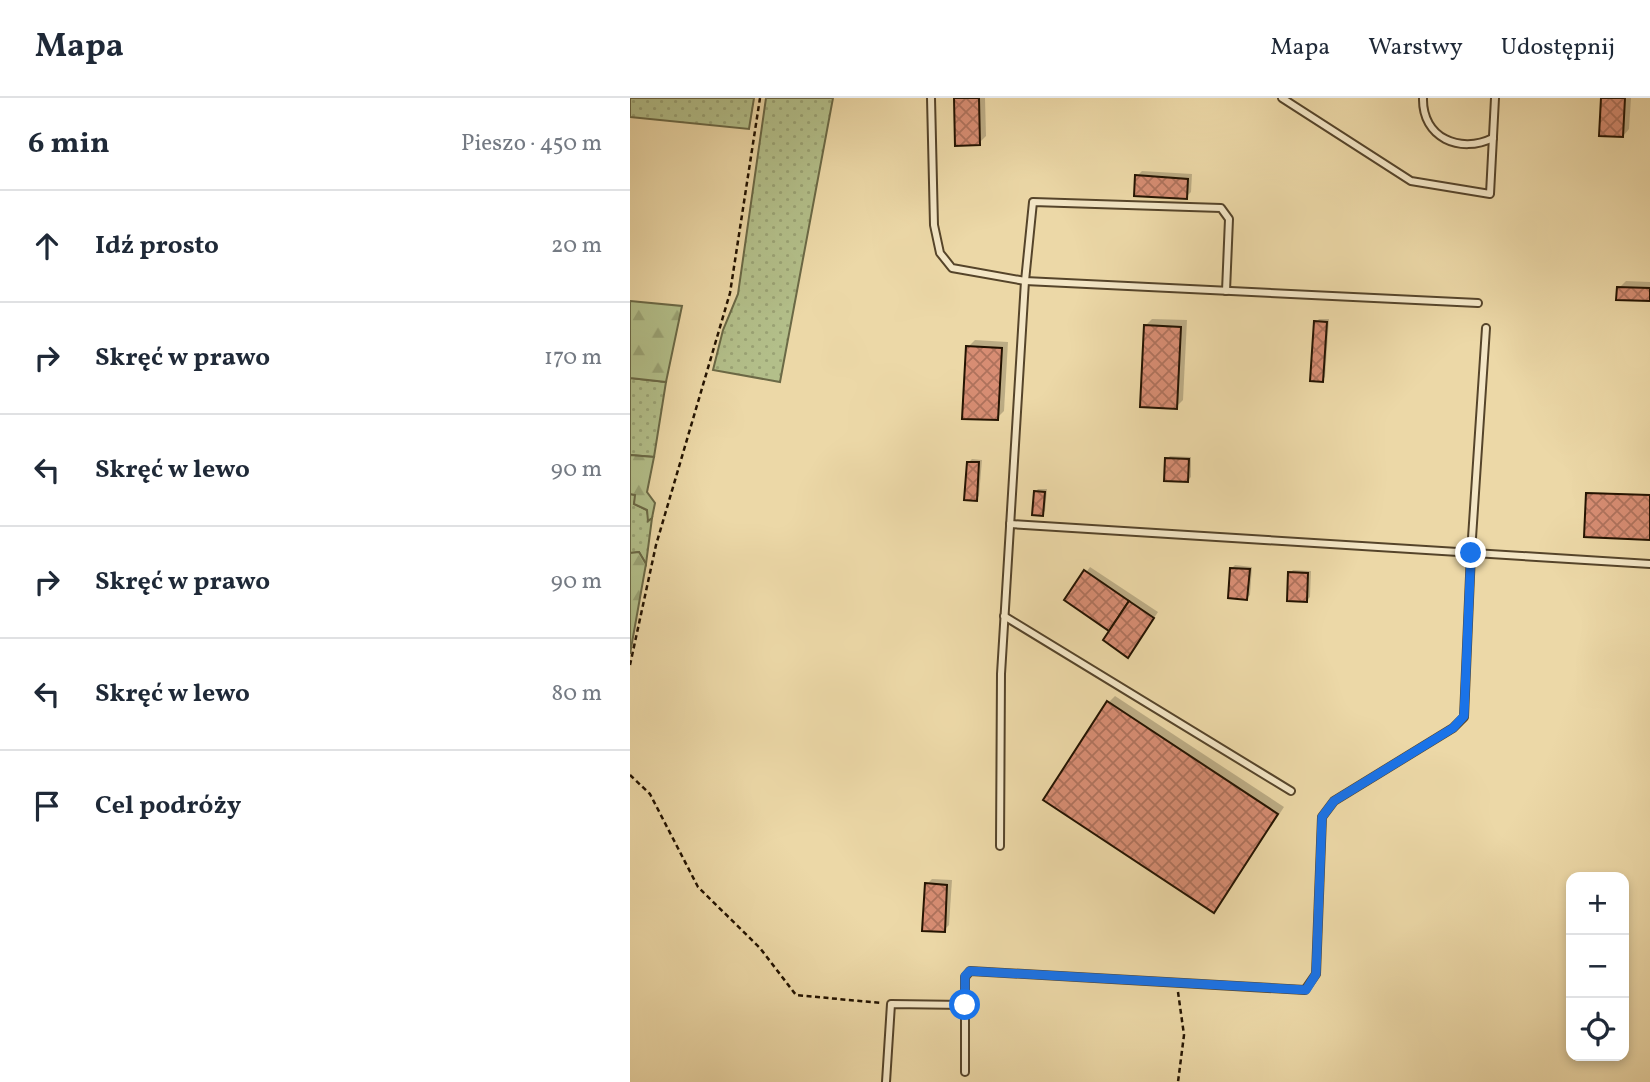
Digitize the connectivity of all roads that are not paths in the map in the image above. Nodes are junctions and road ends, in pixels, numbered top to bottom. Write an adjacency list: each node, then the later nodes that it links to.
1 (931, 98): 6 (lane)
2 (1282, 98): 5 (lane)
3 (1423, 98): 5 (lane)
4 (1495, 98): 5 (lane)
5 (1493, 138)
6 (1025, 281): 7 (lane); 7 (lane); 10 (lane)
7 (1226, 291): 8 (lane)
8 (1478, 303)
9 (1486, 328): 11 (lane)
10 (1010, 524): 11 (lane); 13 (lane)
11 (1471, 553): 12 (lane); 16 (lane)
12 (1650, 564)
13 (1004, 616): 14 (lane); 15 (lane)
14 (1291, 791)
15 (1000, 846)
16 (965, 1005): 17 (lane); 18 (lane)
17 (965, 1072)
18 (886, 1082)

